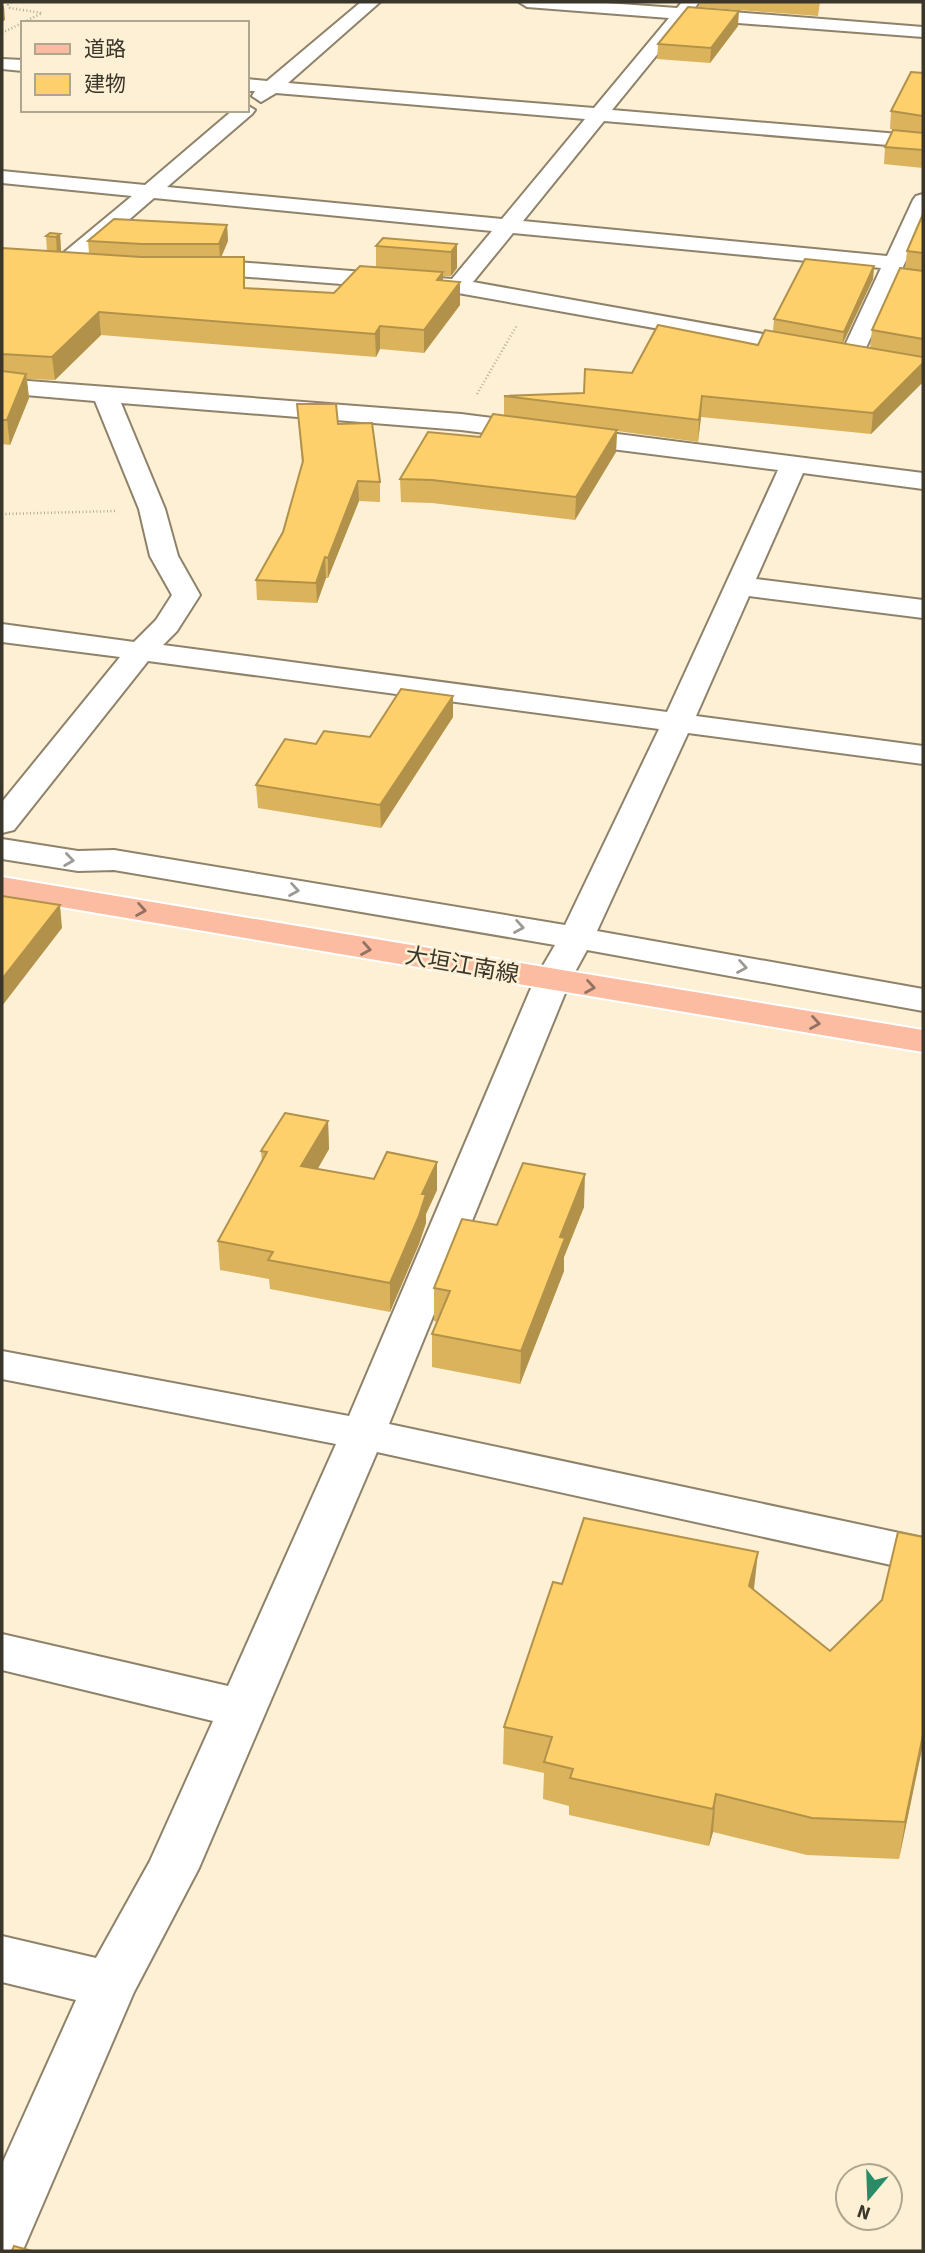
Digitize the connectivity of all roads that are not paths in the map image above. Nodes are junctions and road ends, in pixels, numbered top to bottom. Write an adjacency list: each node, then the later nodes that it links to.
1 (371, 2): 8 (street)
2 (527, 2): 3 (street)
3 (686, 8): 4 (street); 11 (street)
4 (923, 32)
5 (2, 64): 6 (street)
6 (21, 66)
7 (248, 85): 8 (street)
8 (272, 87): 9 (street); 11 (street)
9 (248, 108)
10 (244, 112): 14 (street)
11 (599, 114): 12 (street); 16 (street)
12 (923, 142)
13 (2, 177): 14 (street)
14 (152, 191): 16 (street); 18 (street)
15 (923, 200): 21 (street)
16 (509, 225): 21 (street); 23 (street)
17 (39, 263): 18 (street)
18 (64, 264): 19 (street)
19 (90, 266)
20 (164, 270): 23 (street)
21 (890, 270): 22 (street); 23 (street)
22 (911, 279)
23 (458, 286)
24 (2, 386): 25 (street)
25 (105, 394): 26 (street); 31 (street)
26 (793, 467): 27 (street); 28 (street)
27 (923, 481)
28 (741, 586): 29 (street); 32 (street)
29 (923, 609)
30 (2, 633): 31 (street)
31 (141, 651): 32 (street); 34 (street)
32 (678, 722): 33 (street); 37 (street)
33 (923, 755)
34 (2, 823)
35 (2, 849): 37 (street, one-way to 37)
36 (2, 887): 38 (main road, 大垣江南線, one-way to 38)
37 (577, 937): 38 (street); 39 (street, one-way to 39)
38 (552, 981): 40 (main road, 大垣江南線, one-way to 40); 42 (street)
39 (923, 1000)
40 (923, 1041)
41 (2, 1364): 42 (street)
42 (363, 1434): 43 (street); 45 (street)
43 (923, 1555)
44 (2, 1652): 45 (street)
45 (243, 1709): 47 (street)
46 (2, 1959): 47 (street)
47 (110, 1985): 48 (street)
48 (2, 2230)

